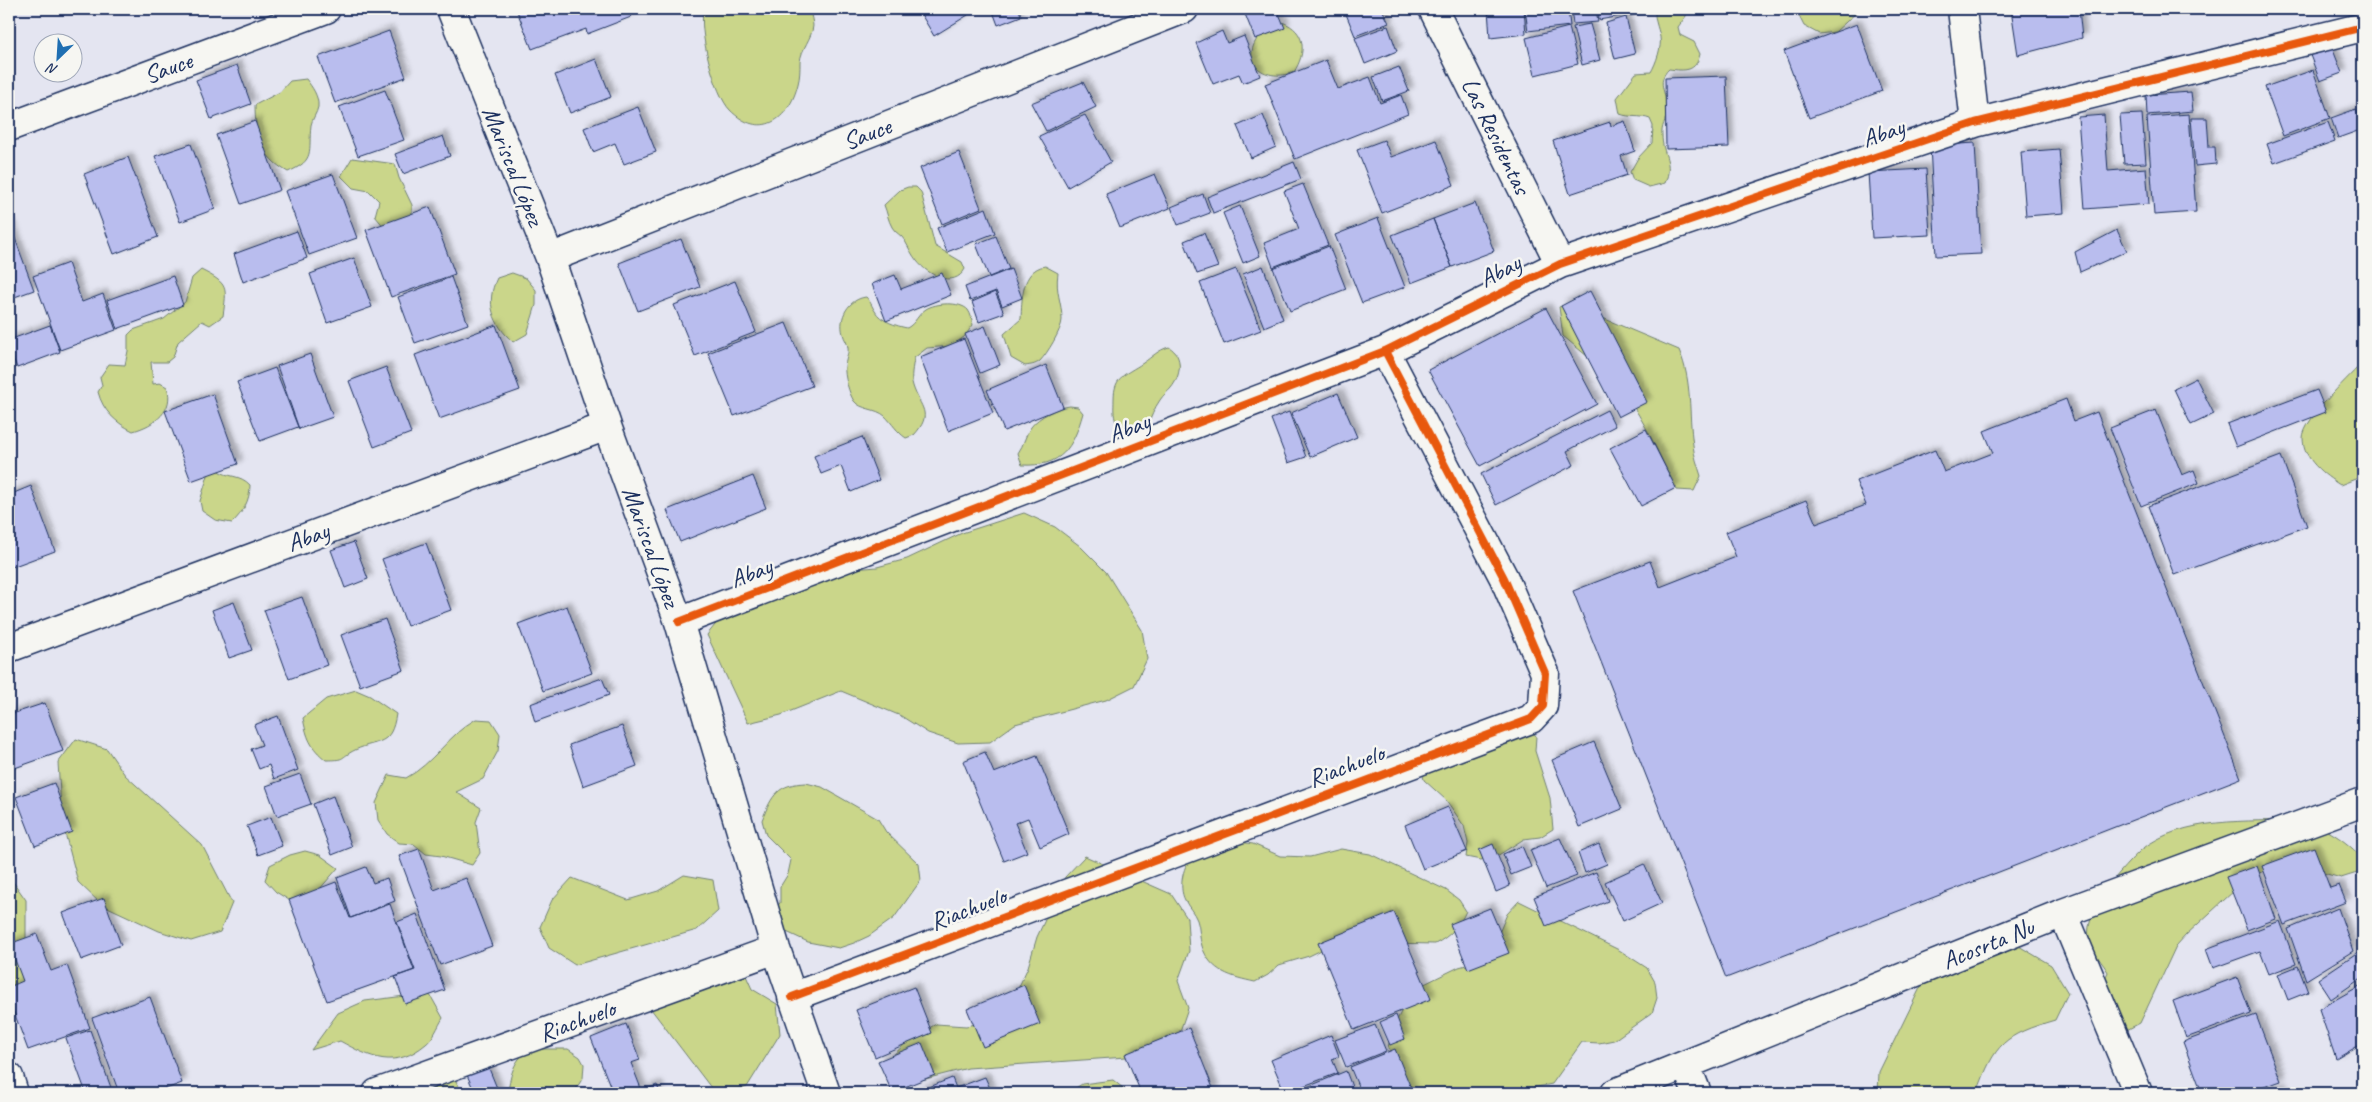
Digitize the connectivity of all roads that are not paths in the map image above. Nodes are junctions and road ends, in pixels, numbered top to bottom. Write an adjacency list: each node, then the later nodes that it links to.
1 (326, 9): 8 (street, Sauce)
2 (451, 9): 9 (street, Mariscal López)
3 (1184, 9): 9 (street, Sauce)
4 (1433, 9): 10 (street, Las Residentas)
5 (1962, 9): 7 (street)
6 (2363, 28): 7 (street, Abay)
7 (1975, 123): 10 (street, Abay)
8 (9, 127)
9 (550, 258): 12 (street, Mariscal López)
10 (1560, 264): 11 (street, Abay)
11 (1385, 351): 13 (street, Abay); 18 (street, Riachuelo)
12 (607, 426): 13 (street, Mariscal López); 14 (street, Abay)
13 (679, 622): 17 (street, Mariscal López)
14 (9, 648)
15 (2363, 802): 16 (street, Acosrta Nu)
16 (2064, 913): 19 (street, Acosrta Nu); 26 (street)
17 (776, 948): 18 (street, Mariscal López); 22 (street, Riachuelo)
18 (792, 997): 23 (street, Mariscal López)
19 (1686, 1065): 24 (street, Acosrta Nu); 25 (street)
20 (9, 1078): 21 (street)
21 (14, 1093)
22 (377, 1093)
23 (826, 1093)
24 (1615, 1093)
25 (1697, 1093)
26 (2138, 1093)

